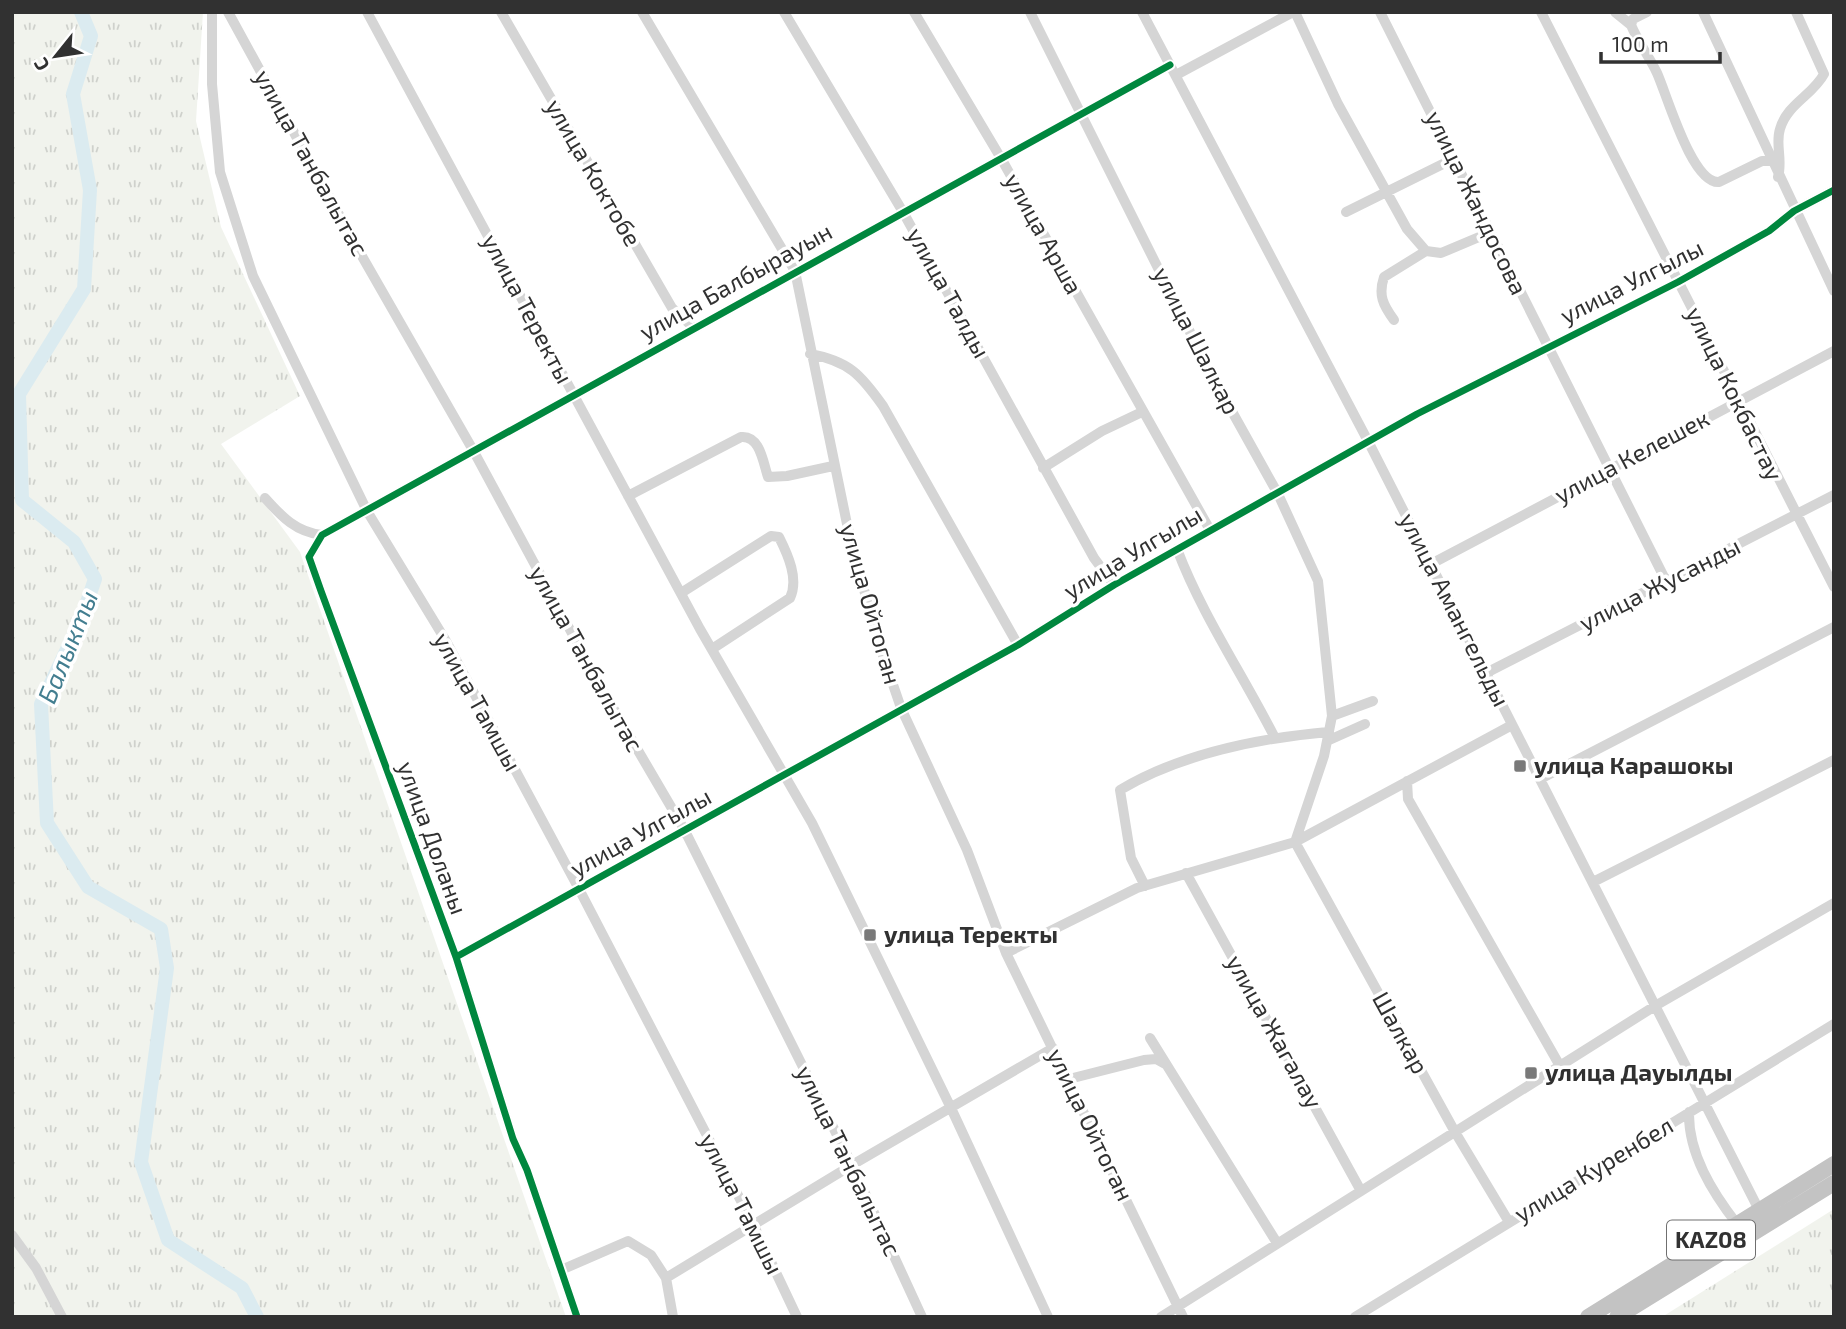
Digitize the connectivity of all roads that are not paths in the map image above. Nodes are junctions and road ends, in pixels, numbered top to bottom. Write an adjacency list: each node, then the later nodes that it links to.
1 (212, 12): 51 (street, улица Тамшы)
2 (228, 12): 43 (street, улица Танбалытас)
3 (367, 12): 39 (street, улица Теректы)
4 (501, 12): 35 (street, улица Коктобе)
5 (642, 12): 31 (street, улица Ойтоган)
6 (784, 12): 27 (street, улица Талды)
7 (914, 12): 20 (street, улица Арша)
8 (1030, 12): 19 (street, улица Шалкар)
9 (1142, 12): 18 (street, улица Амангельды)
10 (1294, 12): 18 (street, улица Балбырауын); 25 (street)
11 (1380, 12): 21 (street, улица Жандосова)
12 (1541, 12): 32 (street, улица Кокбастау)
13 (1615, 12): 17 (street)
14 (1647, 12): 17 (street)
15 (1703, 12): 22 (street)
16 (1796, 12): 23 (street)
17 (1631, 25): 22 (street)
18 (1173, 70): 19 (street, улица Балбырауын); 42 (street, улица Амангельды)
19 (1083, 115): 20 (street, улица Балбырауын); 47 (street, улица Шалкар)
20 (1002, 159): 27 (street, улица Балбырауын); 41 (street, улица Арша)
21 (1455, 159): 25 (street); 29 (street, улица Жандосова)
22 (1771, 161): 23 (street)
23 (1778, 177): 26 (street)
24 (1834, 190): 26 (street, улица Улгылы)
25 (1388, 193): 28 (street); 30 (street)
26 (1794, 211): 32 (street, улица Улгылы); 33 (street)
27 (903, 212): 31 (street, улица Балбырауын); 45 (street, улица Талды)
28 (1346, 212)
29 (1491, 232): 30 (street); 36 (street, улица Жандосова)
30 (1426, 251): 34 (street)
31 (795, 271): 35 (street, улица Балбырауын); 38 (street, улица Ойтоган)
32 (1678, 282): 36 (street, улица Улгылы); 40 (street, улица Кокбастау)
33 (1834, 291)
34 (1394, 320)
35 (693, 327): 39 (street, улица Балбырауын)
36 (1547, 346): 42 (street, улица Улгылы); 46 (street, улица Жандосова)
37 (1834, 351): 40 (street, улица Келешек)
38 (810, 354): 44 (street, улица Ойтоган); 62 (street)
39 (573, 394): 43 (street, улица Балбырауын); 49 (street, улица Теректы)
40 (1741, 400): 46 (street, улица Келешек); 52 (street, улица Кокбастау)
41 (1142, 412): 45 (street); 53 (street, улица Арша)
42 (1369, 443): 47 (street, улица Улгылы); 56 (street, улица Амангельды)
43 (474, 450): 51 (street, улица Балбырауын); 76 (street, улица Танбалытас)
44 (833, 466): 49 (street); 66 (street, улица Ойтоган)
45 (1043, 468): 58 (street, улица Талды)
46 (1609, 470): 56 (street, улица Келешек); 57 (street, улица Жандосова)
47 (1278, 494): 53 (street, улица Улгылы); 67 (street, улица Шалкар)
48 (1834, 495): 52 (street, улица Жусанды)
49 (628, 496): 60 (street, улица Теректы)
50 (265, 498): 54 (street)
51 (368, 511): 54 (street, улица Балбырауын); 81 (street, улица Тамшы)
52 (1797, 514): 57 (street, улица Жусанды); 59 (street, улица Кокбастау)
53 (1210, 530): 55 (street, улица Улгылы)
54 (323, 535): 84 (street, улица Доланы)
55 (1177, 549): 58 (street, улица Улгылы); 71 (street)
56 (1431, 564): 64 (street, улица Амангельды)
57 (1667, 583): 64 (street, улица Жусанды)
58 (1114, 585): 62 (street, улица Улгылы)
59 (1834, 587)
60 (681, 593): 63 (street, улица Теректы); 63 (street)
61 (1834, 627): 74 (street)
62 (1018, 645): 66 (street, улица Улгылы)
63 (712, 649): 73 (street, улица Теректы)
64 (1486, 673): 69 (street, улица Амангельды)
65 (1373, 701): 67 (street)
66 (901, 708): 73 (street, улица Улгылы); 83 (street, улица Ойтоган)
67 (1332, 716): 70 (street, улица Шалкар)
68 (1365, 724): 70 (street)
69 (1513, 724): 74 (street, улица Амангельды); 75 (street)
70 (1328, 737): 71 (street); 77 (street, улица Шалкар)
71 (1275, 738): 80 (street)
72 (1834, 760): 79 (street)
73 (783, 777): 76 (street, улица Улгылы); 93 (street, улица Теректы)
74 (1540, 779): 79 (street, улица Амангельды)
75 (1407, 781): 77 (street); 90 (street)
76 (684, 830): 81 (street, улица Улгылы); 97 (street, улица Танбалытас)
77 (1295, 842): 78 (street); 95 (street, Шалкар)
78 (1186, 873): 80 (street); 99 (street, улица Жагалау)
79 (1593, 882): 85 (street, улица Амангельды)
80 (1145, 886): 83 (street)
81 (579, 889): 84 (street, улица Улгылы); 103 (street, улица Тамшы)
82 (1834, 903): 85 (street)
83 (1006, 953): 88 (street, улица Ойтоган)
84 (456, 957): 106 (street, улица Доланы)
85 (1655, 1006): 90 (street); 92 (street, улица Амангельды)
86 (1834, 1024): 92 (street, улица Куренбел)
87 (1150, 1038): 89 (street)
88 (1053, 1048): 91 (street, улица Ойтоган); 93 (street)
89 (1168, 1066): 91 (street); 105 (street)
90 (1560, 1066): 95 (street)
91 (1069, 1079): 108 (street, улица Ойтоган)
92 (1704, 1102): 94 (street, улица Куренбел); 100 (street, улица Амангельды)
93 (951, 1108): 97 (street); 114 (street, улица Теректы)
94 (1689, 1112): 101 (street, улица Куренбел); 102 (street)
95 (1455, 1132): 99 (street); 101 (street, Шалкар)
96 (1834, 1164): 100 (highway, KAZ08)
97 (852, 1165): 103 (street); 113 (street, улица Танбалытас)
98 (1834, 1183): 102 (highway, KAZ08)
99 (1361, 1191): 105 (street)
100 (1759, 1210): 102 (highway, KAZ08)
101 (1509, 1222): 116 (street, улица Куренбел)
102 (1745, 1225): 117 (highway, KAZ08); 118 (highway, KAZ08)
103 (754, 1226): 107 (street); 112 (street, улица Тамшы)
104 (12, 1235): 109 (street)
105 (1277, 1243): 108 (street)
106 (561, 1270): 107 (street); 110 (street, улица Доланы)
107 (666, 1278): 111 (street)
108 (1180, 1312): 115 (street)
109 (62, 1317)
110 (577, 1317)
111 (673, 1317)
112 (797, 1317)
113 (922, 1317)
114 (1048, 1317)
115 (1161, 1317)
116 (1355, 1317)
117 (1588, 1317)
118 (1617, 1317)

